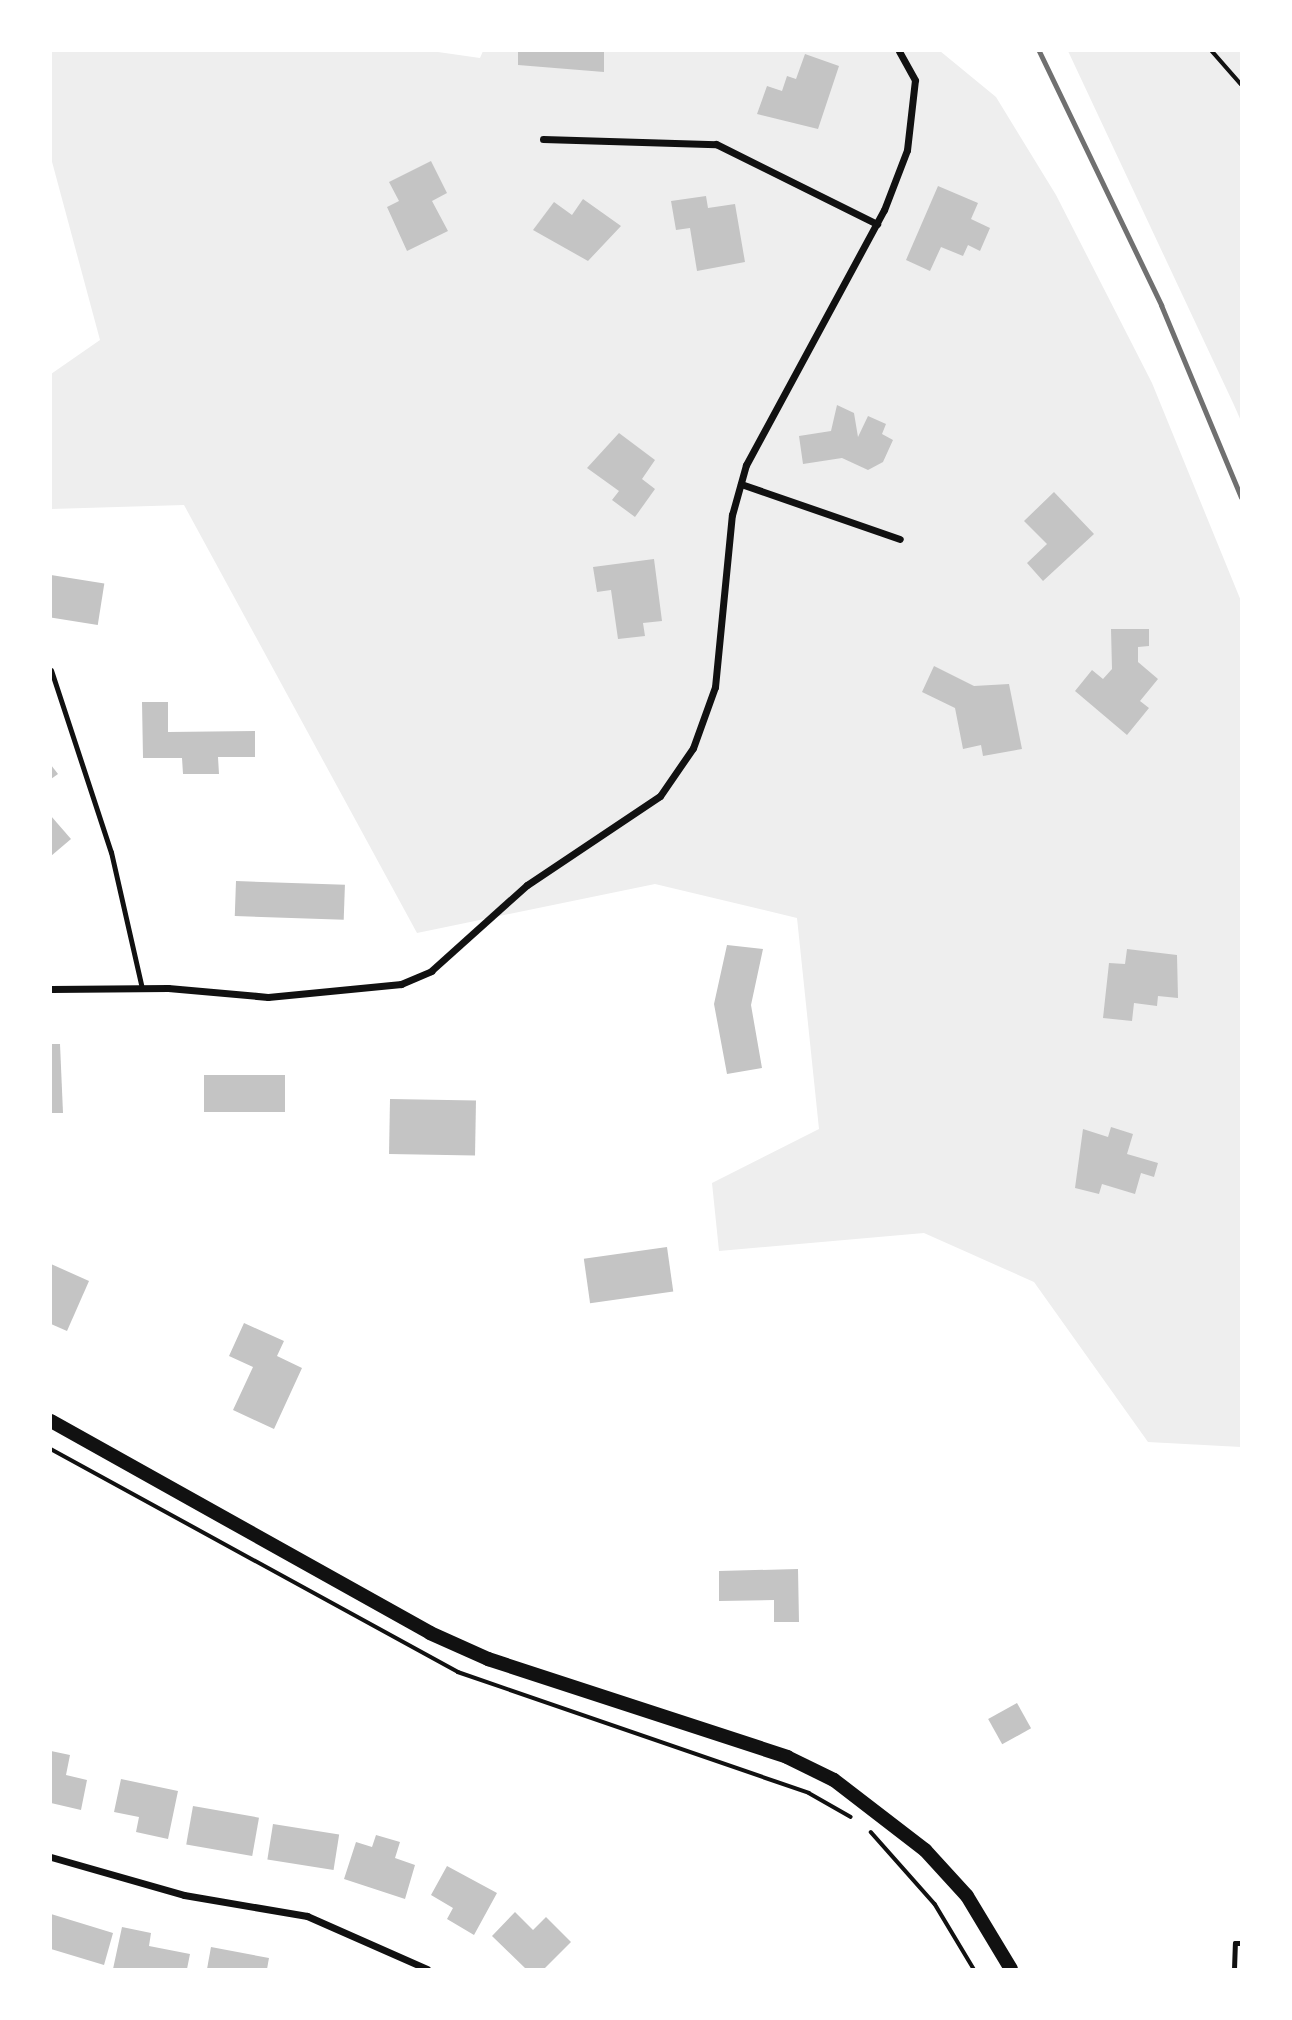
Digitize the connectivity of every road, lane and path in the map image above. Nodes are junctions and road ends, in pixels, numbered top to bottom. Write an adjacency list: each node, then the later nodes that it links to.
1 (899, 51): 5 (street)
2 (1212, 51): 3 (path)
3 (1241, 84)
4 (542, 139): 5 (street)
5 (877, 223): 6 (street)
6 (741, 484): 7 (street); 9 (street)
7 (900, 539)
8 (51, 670): 9 (lane)
9 (142, 988): 10 (street)
10 (51, 989)
11 (51, 1421): 15 (main road)
12 (51, 1857): 14 (street)
13 (1241, 1943): 16 (lane)
14 (427, 1969)
15 (1011, 1969)
16 (1234, 1969)

